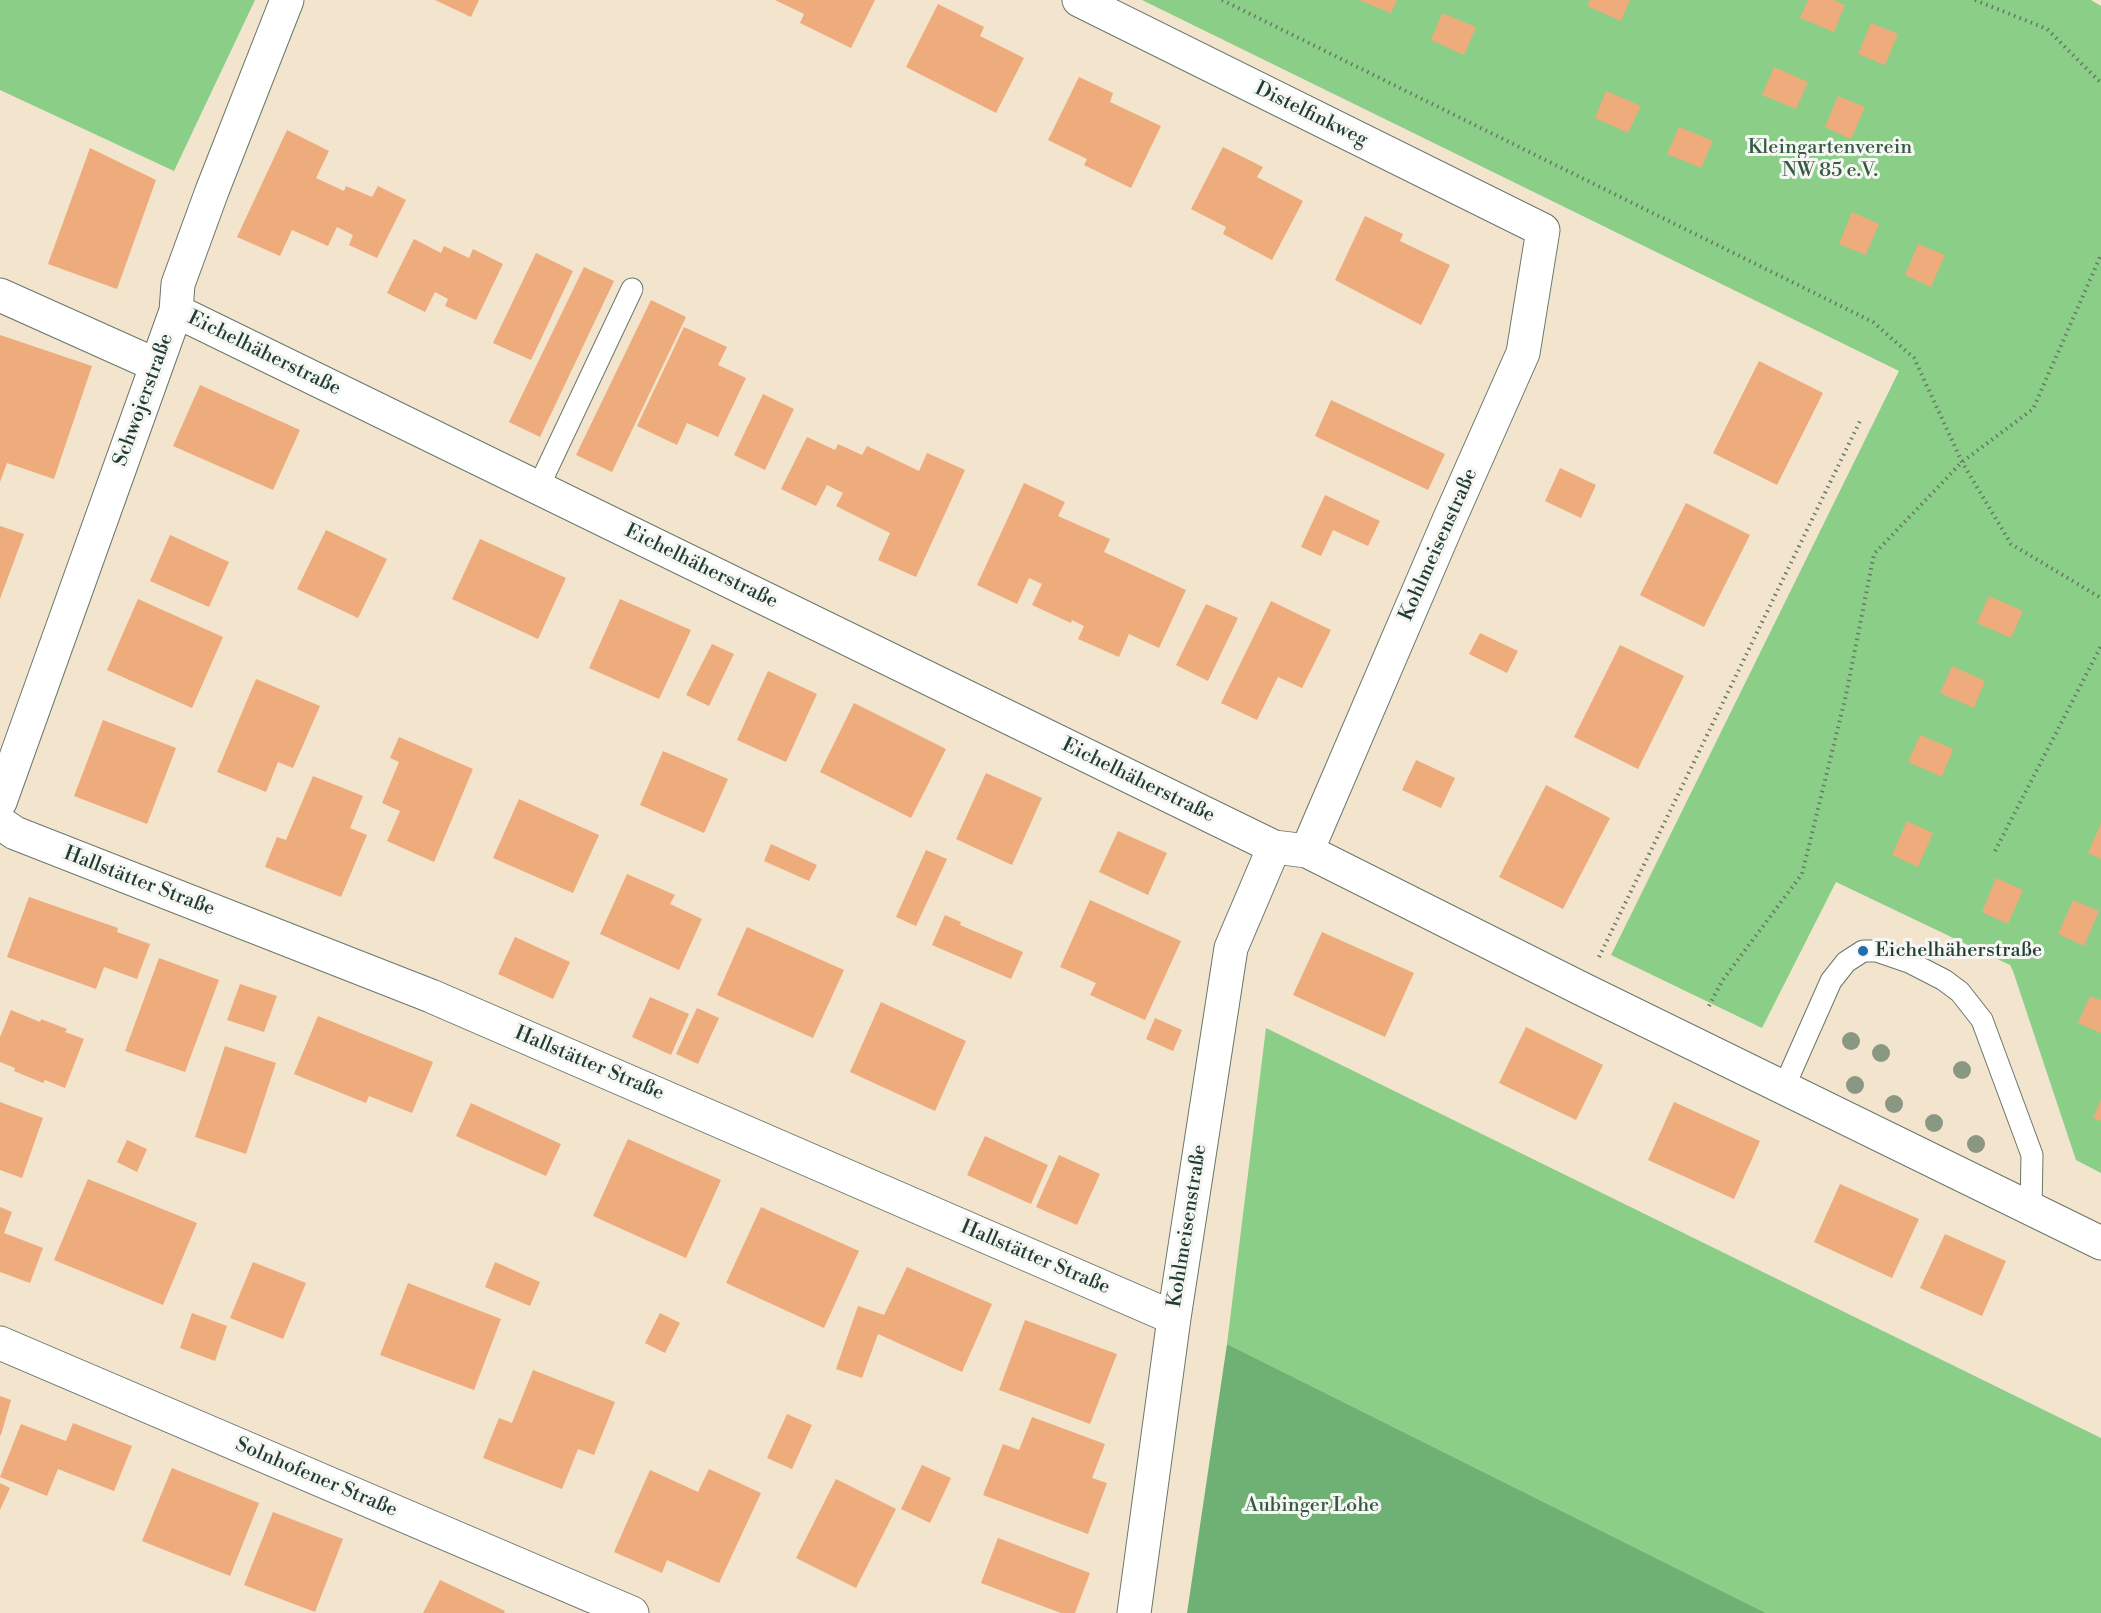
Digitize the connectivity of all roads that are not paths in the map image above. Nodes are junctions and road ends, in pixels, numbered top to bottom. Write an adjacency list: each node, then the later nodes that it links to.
1 (287, 0): 6 (street, Schwojerstraße)
2 (1079, 0): 3 (street, Distelfinkweg)
3 (1543, 230): 12 (street, Kohlmeisenstraße)
4 (632, 289): 8 (lane)
5 (0, 295): 7 (street)
6 (176, 311): 7 (street, Schwojerstraße); 8 (street, Eichelhäherstraße)
7 (156, 365): 9 (street, Schwojerstraße)
8 (538, 488): 11 (street, Eichelhäherstraße)
9 (0, 802)
10 (0, 823): 16 (street, Hallstätter Straße)
11 (1274, 847): 12 (street, Eichelhäherstraße); 16 (street, Kohlmeisenstraße)
12 (1307, 851): 13 (street, Eichelhäherstraße)
13 (1784, 1087): 14 (street, Eichelhäherstraße); 14 (lane)
14 (2031, 1209): 15 (street, Eichelhäherstraße)
15 (2101, 1243)
16 (1174, 1318): 19 (street, Kohlmeisenstraße)
17 (0, 1343): 18 (street, Solnhofener Straße)
18 (633, 1613)
19 (1134, 1613)

